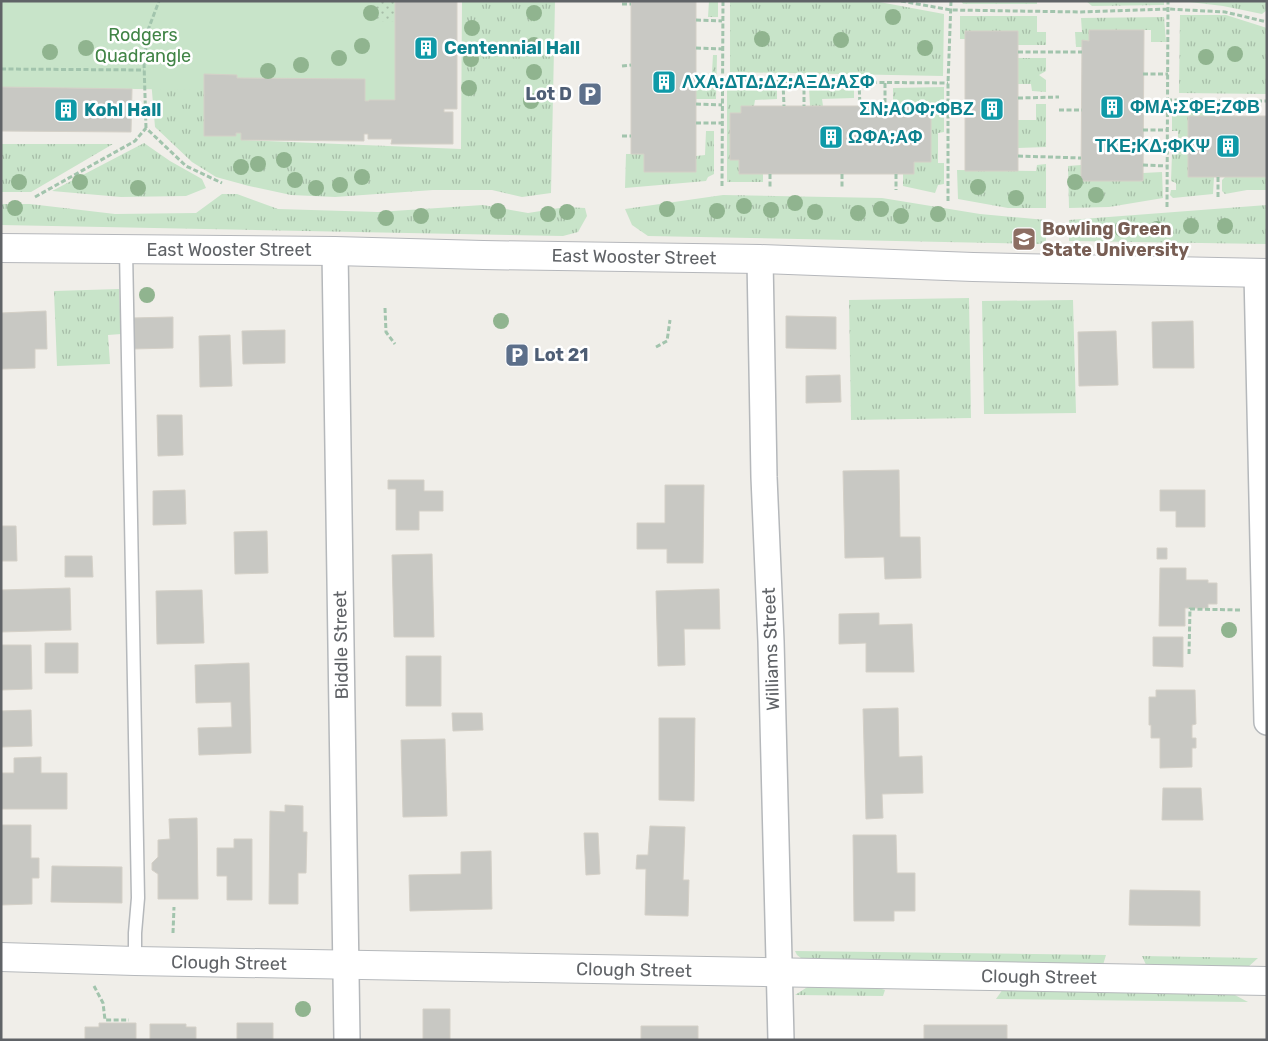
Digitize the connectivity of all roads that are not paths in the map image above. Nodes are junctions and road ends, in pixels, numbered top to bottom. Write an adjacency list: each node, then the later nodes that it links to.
1 (1, 248): 2 (street, East Wooster Street)
2 (126, 250): 3 (street, East Wooster Street); 9 (lane)
3 (335, 251): 4 (street, East Wooster Street); 10 (street, Biddle Street)
4 (760, 259): 5 (street, East Wooster Street); 11 (street, Williams Street)
5 (1262, 273): 6 (street)
6 (1264, 477): 7 (street)
7 (1267, 722)
8 (1, 957): 9 (street, Clough Street)
9 (135, 961): 10 (street, Clough Street)
10 (345, 965): 11 (street, Clough Street); 13 (street, Biddle Street)
11 (779, 972): 12 (street, Clough Street); 14 (street, Williams Street)
12 (1267, 981)
13 (347, 1040)
14 (781, 1040)

